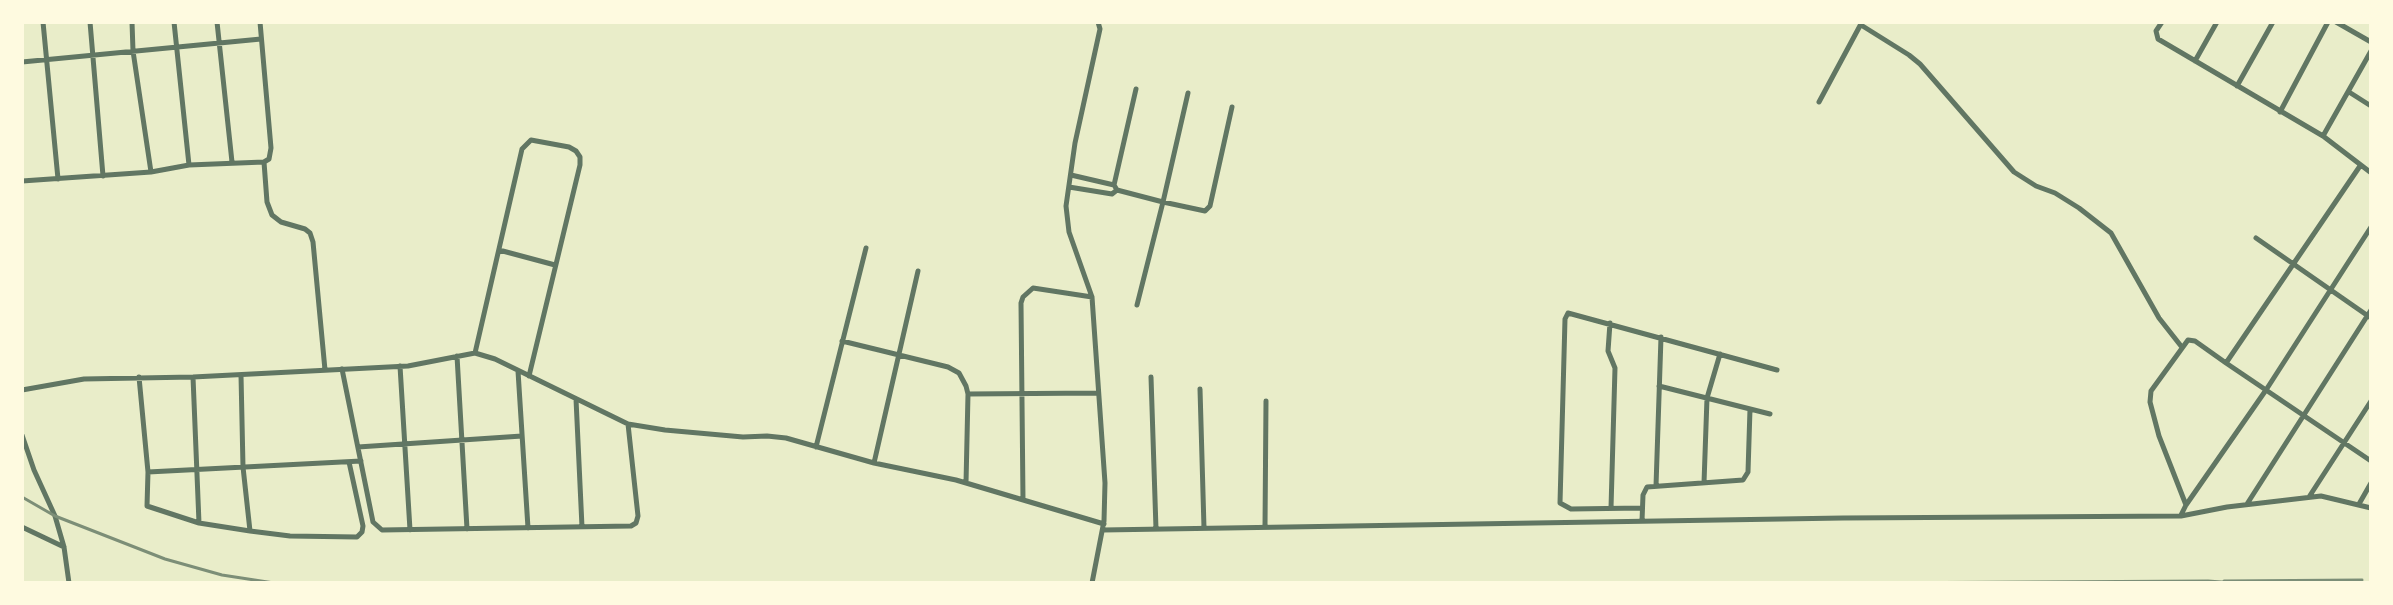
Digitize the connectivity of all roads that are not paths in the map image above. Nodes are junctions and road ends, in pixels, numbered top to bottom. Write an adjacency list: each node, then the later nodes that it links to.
1 (43, 22): 21 (street)
2 (90, 22): 20 (street)
3 (132, 22): 18 (street)
4 (174, 22): 17 (street)
5 (217, 22): 16 (street)
6 (260, 22): 14 (street)
7 (1098, 22): 39 (street)
8 (2162, 22): 22 (street)
9 (2217, 22): 22 (street)
10 (2273, 22): 24 (street)
11 (2328, 22): 31 (street)
12 (2336, 22): 15 (street)
13 (1862, 24): 28 (street); 60 (street)
14 (261, 39): 16 (street); 34 (street)
15 (2371, 42)
16 (220, 43): 17 (street); 33 (street)
17 (176, 47): 18 (street); 35 (street)
18 (133, 51): 20 (street); 37 (street)
19 (2371, 51): 26 (street)
20 (93, 55): 21 (street); 40 (street)
21 (47, 59): 23 (street); 41 (street)
22 (2195, 61): 24 (street)
23 (22, 62)
24 (2237, 86): 31 (street)
25 (1136, 89): 44 (street)
26 (2349, 92): 29 (street); 32 (street)
27 (1188, 93): 45 (street)
28 (1819, 102)
29 (2371, 106)
30 (1232, 107): 45 (street)
31 (2280, 112): 32 (street)
32 (2323, 136): 36 (street)
33 (232, 162): 34 (street); 35 (street)
34 (264, 162): 68 (street)
35 (189, 165): 37 (street)
36 (2360, 166): 38 (street); 51 (street)
37 (151, 172): 40 (street)
38 (2371, 172)
39 (1071, 175): 43 (street); 44 (street)
40 (103, 176): 41 (street)
41 (58, 179): 42 (street)
42 (22, 181)
43 (1069, 187): 44 (street); 54 (street)
44 (1115, 188): 45 (street)
45 (1163, 202): 55 (street)
46 (2371, 227): 53 (street)
47 (2256, 238): 51 (street)
48 (866, 248): 59 (street)
49 (499, 250): 50 (street); 50 (street); 61 (street)
50 (555, 265): 72 (street)
51 (2292, 265): 53 (street); 65 (street)
52 (918, 271): 63 (street)
53 (2330, 291): 56 (street); 79 (street)
54 (1092, 297): 80 (street); 82 (street)
55 (1137, 305)
56 (2370, 315): 89 (street)
57 (1610, 323): 58 (street); 114 (street); 114 (street)
58 (1661, 337): 62 (street); 76 (street)
59 (842, 341): 63 (street); 97 (street)
60 (2181, 346): 65 (street); 112 (street)
61 (475, 353): 64 (street); 70 (street)
62 (1720, 354): 69 (street); 83 (street)
63 (899, 355): 81 (street); 101 (street)
64 (457, 356): 66 (street); 93 (street)
65 (2226, 363): 79 (street)
66 (400, 366): 67 (street); 95 (street)
67 (342, 369): 68 (street); 96 (street)
68 (325, 370): 71 (street)
69 (1777, 370)
70 (518, 371): 72 (street); 92 (street)
71 (241, 375): 74 (street); 102 (street)
72 (529, 376): 84 (street)
73 (139, 377): 74 (street); 78 (street); 104 (street)
74 (193, 377): 103 (street)
75 (1151, 377): 127 (street)
76 (1659, 386): 83 (street); 108 (street)
77 (1200, 389): 125 (street)
78 (22, 390)
79 (2266, 390): 89 (street); 112 (street)
80 (1098, 393): 82 (street); 122 (street)
81 (968, 394): 82 (street); 105 (street)
82 (1022, 394): 110 (street)
83 (1707, 398): 87 (street); 106 (street)
84 (576, 399): 90 (street); 121 (street)
85 (1266, 401): 123 (street)
86 (2371, 401): 94 (street)
87 (1750, 409): 88 (street); 106 (street)
88 (1770, 414)
89 (2304, 415): 94 (street); 113 (street)
90 (628, 424): 97 (street); 121 (street)
91 (22, 435): 130 (street)
92 (522, 436): 93 (street); 124 (street)
93 (462, 440): 95 (street); 126 (street)
94 (2345, 443): 99 (street); 109 (street)
95 (405, 444): 96 (street); 128 (street)
96 (358, 447): 98 (street)
97 (816, 447): 101 (street)
98 (361, 461): 100 (street); 128 (street)
99 (2371, 461)
100 (349, 462): 102 (street); 129 (street)
101 (874, 463): 105 (street)
102 (243, 467): 103 (street); 129 (street)
103 (198, 469): 104 (street); 119 (street)
104 (148, 472): 119 (street)
105 (966, 483): 110 (street)
106 (1704, 483): 108 (street)
107 (2371, 483): 111 (street)
108 (1656, 486): 115 (street)
109 (2309, 498): 111 (street); 113 (street)
110 (1023, 500): 122 (street)
111 (2359, 504): 116 (street)
112 (2186, 505): 117 (street)
113 (2246, 505): 117 (street)
114 (1611, 508): 115 (street)
115 (1642, 508): 118 (street)
116 (2371, 508)
117 (2181, 516): 118 (street)
118 (1642, 521): 123 (street)
119 (199, 523): 129 (street)
120 (22, 527): 130 (street)
121 (582, 527): 124 (street)
122 (1103, 527): 127 (street); 132 (street)
123 (1265, 527): 125 (street)
124 (528, 528): 126 (street)
125 (1204, 528): 127 (street)
126 (467, 529): 128 (street)
127 (1156, 529)
128 (410, 530)
129 (250, 531)
130 (64, 547): 131 (street)
131 (69, 583)
132 (1092, 583)

